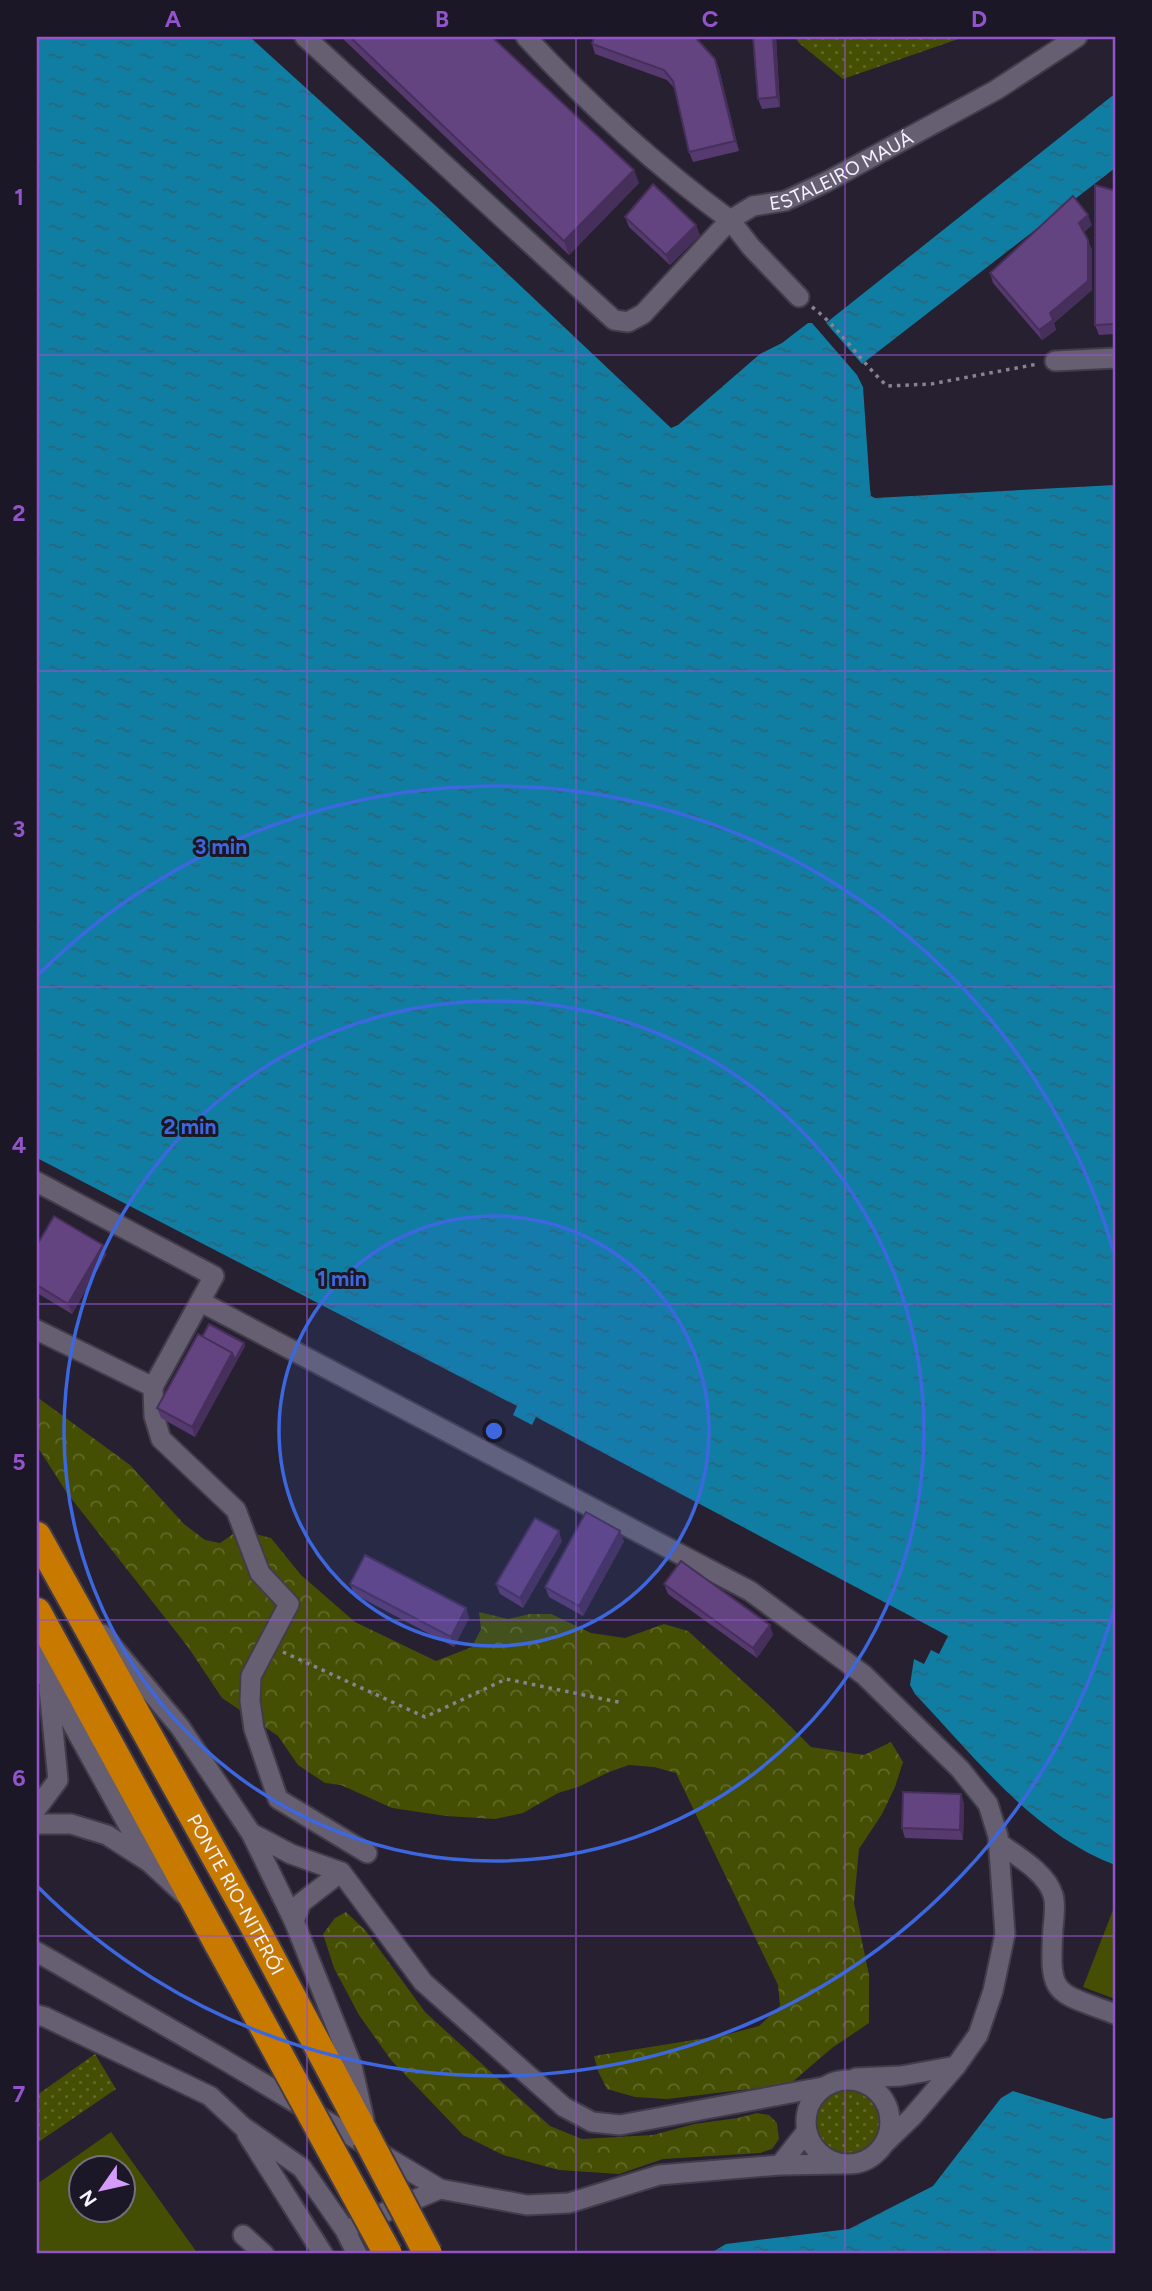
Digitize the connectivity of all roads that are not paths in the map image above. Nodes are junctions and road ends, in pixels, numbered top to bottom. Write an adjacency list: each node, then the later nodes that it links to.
1 (305, 37): 4 (lane)
2 (526, 37): 4 (lane)
3 (1077, 37): 4 (lane, ESTALEIRO MAUÁ)
4 (730, 220): 5 (lane)
5 (799, 297)
6 (1115, 358): 7 (lane)
7 (1055, 361)
8 (37, 1182): 9 (lane)
9 (201, 1302): 11 (lane); 20 (lane)
10 (37, 1330): 11 (lane)
11 (153, 1387): 21 (lane)
12 (37, 1536): 13 (highway, PONTE RIO-NITERÓI)
13 (65, 1590): 19 (lane); 35 (highway, PONTE RIO-NITERÓI)
14 (37, 1612): 24 (highway, PONTE RIO-NITERÓI)
15 (37, 1624): 16 (lane)
16 (48, 1680): 17 (lane); 22 (lane)
17 (37, 1808)
18 (37, 1824): 22 (lane)
19 (251, 1833): 23 (lane); 25 (lane)
20 (999, 1843): 27 (lane); 29 (lane)
21 (367, 1853)
22 (148, 1861): 24 (lane)
23 (341, 1872): 25 (lane); 32 (lane)
24 (200, 1910): 45 (highway, PONTE RIO-NITERÓI, bridge)
25 (294, 1921): 35 (lane)
26 (37, 1952): 39 (lane)
27 (1115, 2014)
28 (37, 2015): 33 (lane)
29 (956, 2066): 30 (lane); 36 (lane)
30 (848, 2079): 31 (lane); 36 (lane)
31 (823, 2087): 32 (lane); 34 (lane)
32 (772, 2095): 34 (lane)
33 (242, 2126): 40 (lane); 43 (lane)
34 (806, 2126): 37 (lane); 38 (lane)
35 (367, 2138): 46 (highway, PONTE RIO-NITERÓI, bridge)
36 (884, 2144): 37 (lane)
37 (841, 2164): 38 (lane)
38 (780, 2165): 39 (lane)
39 (440, 2189): 40 (lane)
40 (345, 2230): 44 (lane)
41 (243, 2235): 42 (lane)
42 (264, 2254)
43 (323, 2254)
44 (357, 2254)
45 (388, 2254)
46 (428, 2254)

